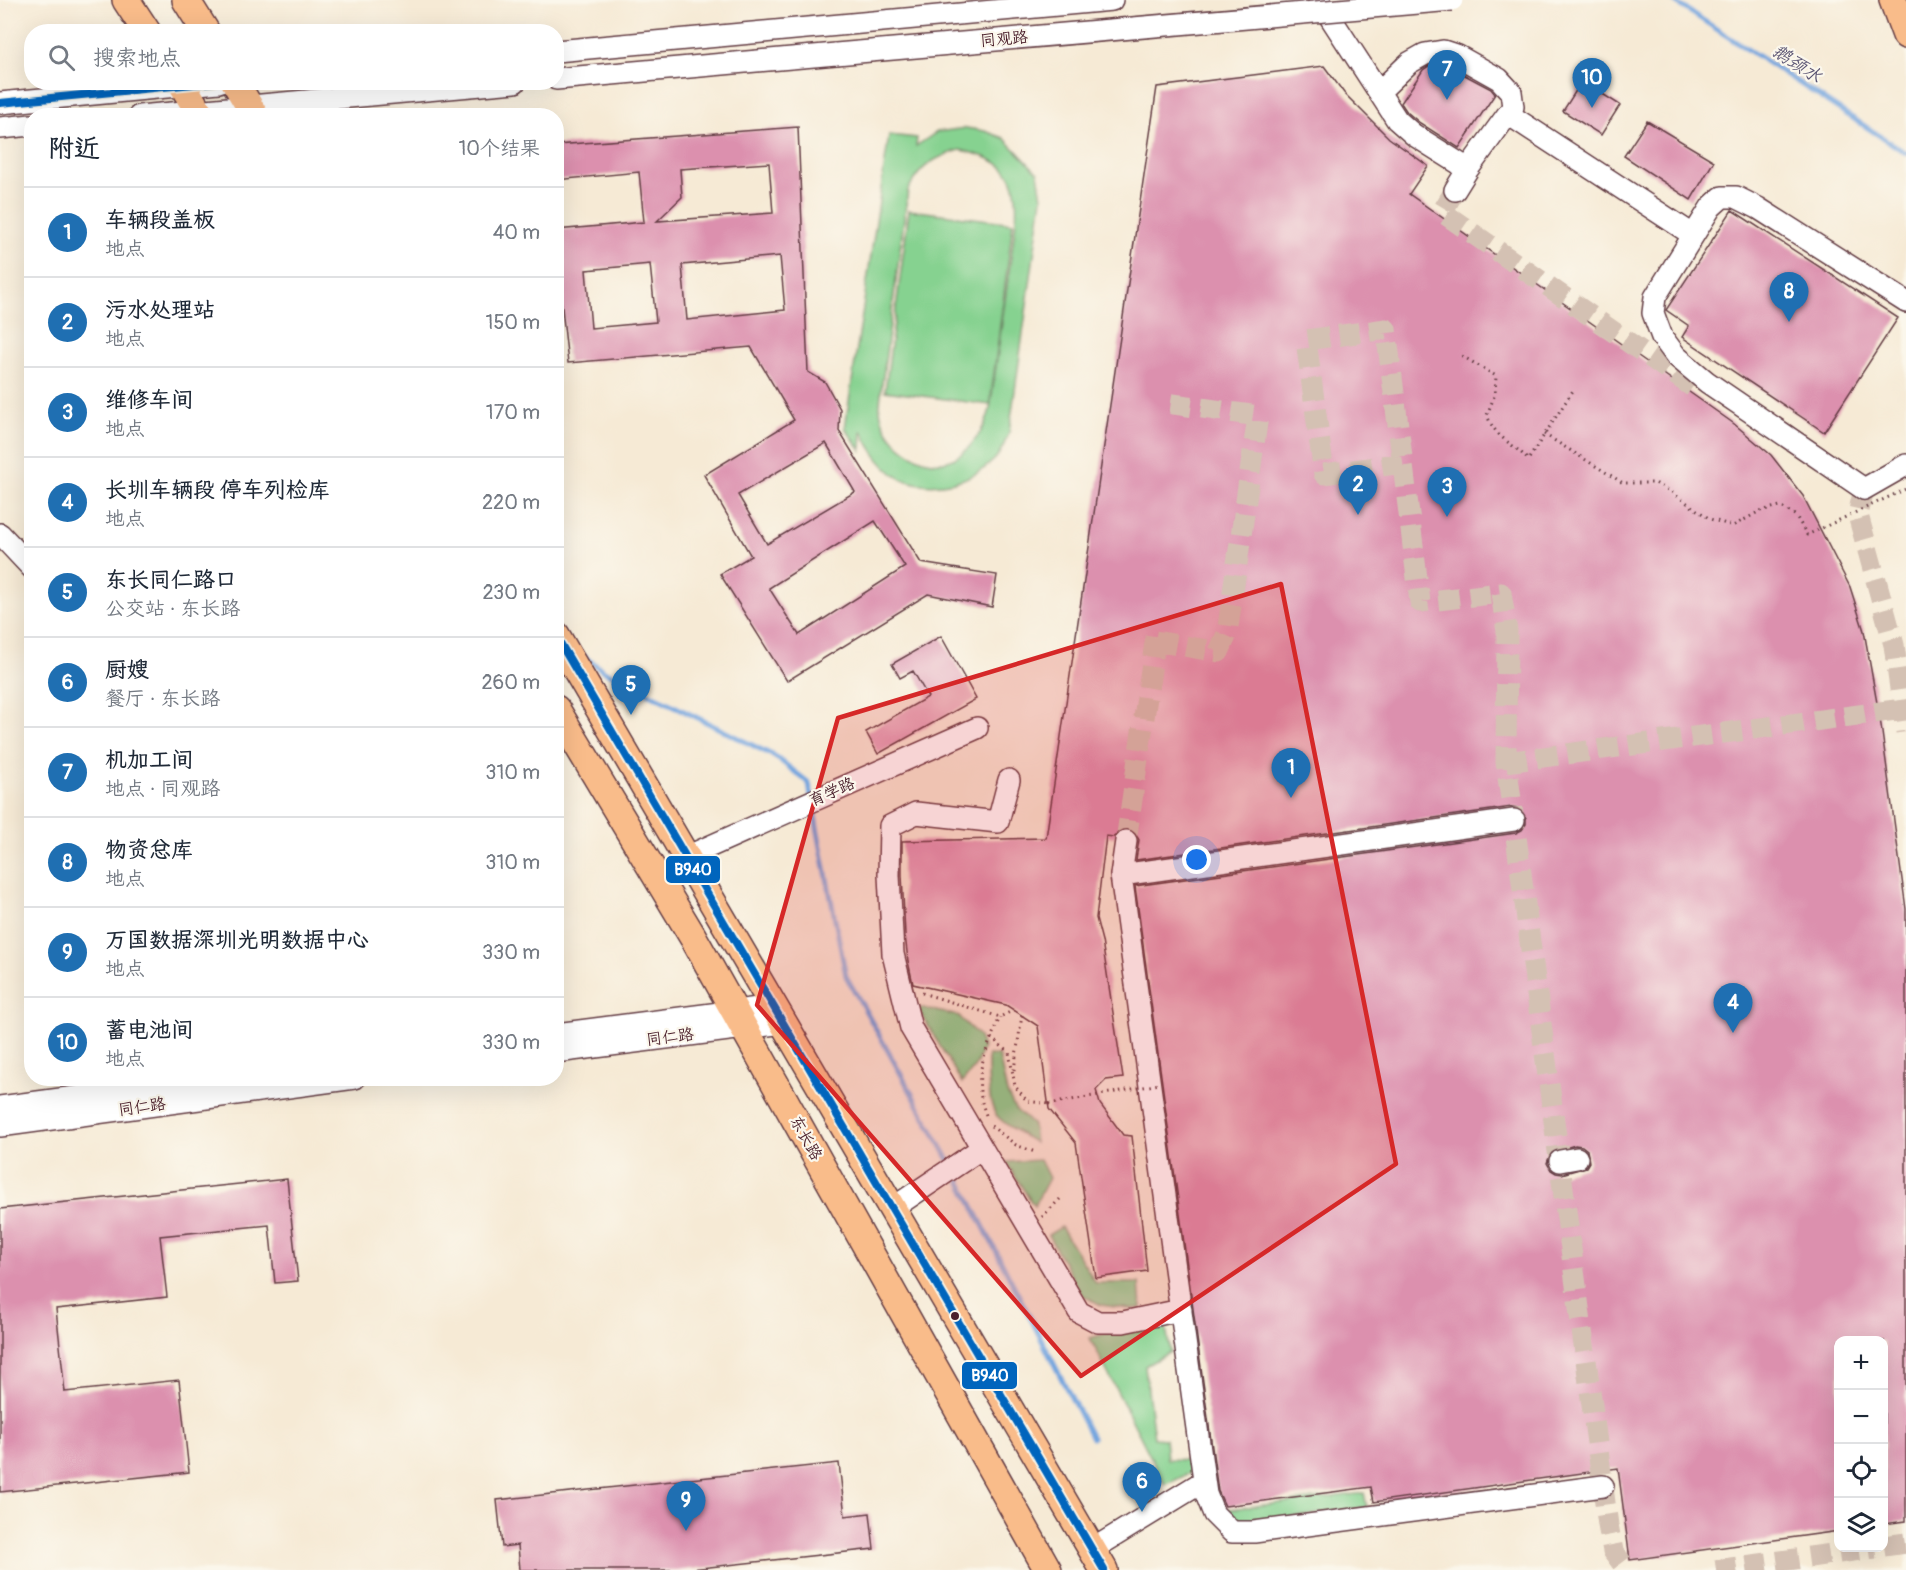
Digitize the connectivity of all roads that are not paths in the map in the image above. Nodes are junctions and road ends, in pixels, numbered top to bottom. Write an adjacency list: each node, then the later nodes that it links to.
1 (126, 0): 8 (main road)
2 (186, 0): 9 (main road)
3 (1112, 0): 11 (street, 同观路)
4 (1319, 0): 17 (street)
5 (1452, 0): 12 (street, 同观路, bridge)
6 (1882, 0): 10 (main road)
7 (1893, 0): 10 (main road)
8 (142, 24)
9 (201, 24)
10 (1905, 33)
11 (564, 50)
12 (564, 78)
13 (125, 90): 18 (street)
14 (186, 90): 19 (main road)
15 (240, 90): 20 (main road)
16 (442, 90): 21 (street)
17 (1379, 92): 22 (street); 25 (street)
18 (0, 103)
19 (196, 108)
20 (250, 108)
21 (279, 108)
22 (1509, 114): 25 (street); 27 (street)
23 (24, 126): 24 (street)
24 (0, 128)
25 (1468, 169): 26 (street)
26 (1455, 190)
27 (1693, 235): 28 (street); 29 (street)
28 (1906, 302)
29 (1906, 465)
30 (0, 534): 31 (street)
31 (24, 560)
32 (564, 649): 38 (main road)
33 (564, 722): 41 (main road, 东长路)
34 (977, 728): 38 (street, 育学路)
35 (1009, 780): 47 (street)
36 (1514, 820): 39 (street)
37 (1126, 841): 39 (street)
38 (686, 857): 40 (main road)
39 (1121, 875): 49 (street)
40 (779, 1014): 41 (street, 同仁路); 48 (main road)
41 (740, 1020): 42 (street, 同仁路); 53 (main road, 东长路)
42 (568, 1039)
43 (159, 1086): 45 (street, 同仁路)
44 (296, 1086): 46 (street, 同仁路)
45 (0, 1107)
46 (0, 1126)
47 (982, 1148): 48 (street); 49 (street)
48 (893, 1208): 52 (main road)
49 (1180, 1310): 50 (street)
50 (1204, 1481): 51 (street); 52 (street)
51 (1603, 1486)
52 (1099, 1559)
53 (1048, 1570)

